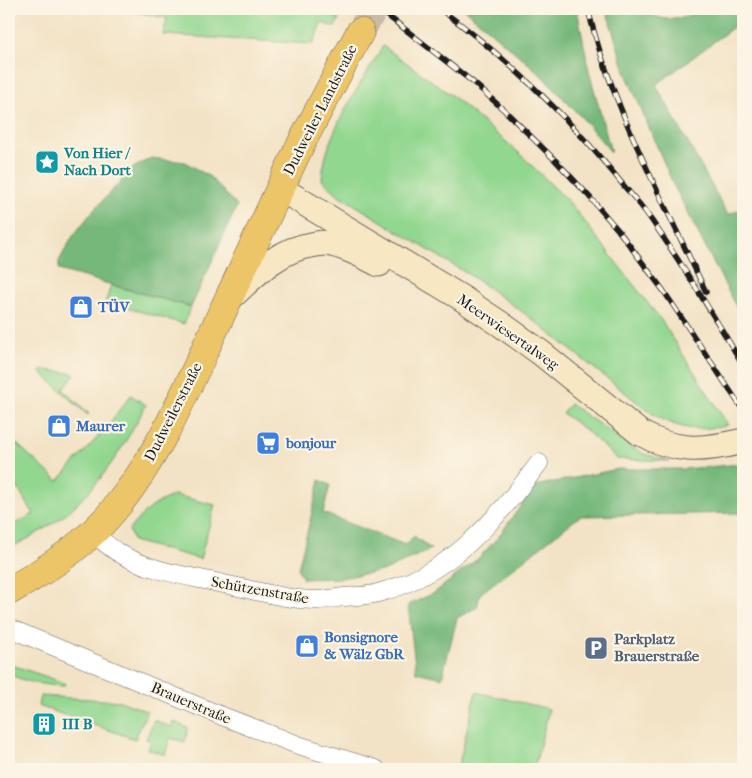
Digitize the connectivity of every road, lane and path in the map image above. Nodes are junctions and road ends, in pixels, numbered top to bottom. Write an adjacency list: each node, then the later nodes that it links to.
1 (360, 32): 2 (main road, Dudweiler Landstraße)
2 (281, 188): 3 (main road, Meerwiesertalweg); 4 (main road, Dudweilerstraße)
3 (460, 297): 4 (main road); 5 (main road, Meerwiesertalweg)
4 (229, 299): 7 (main road, Dudweilerstraße)
5 (740, 442)
6 (539, 463): 7 (street, Schützenstraße)
7 (92, 533): 8 (main road, Dudweilerstraße)
8 (9, 591)
9 (9, 628): 10 (street, Brauerstraße)
10 (376, 769)

